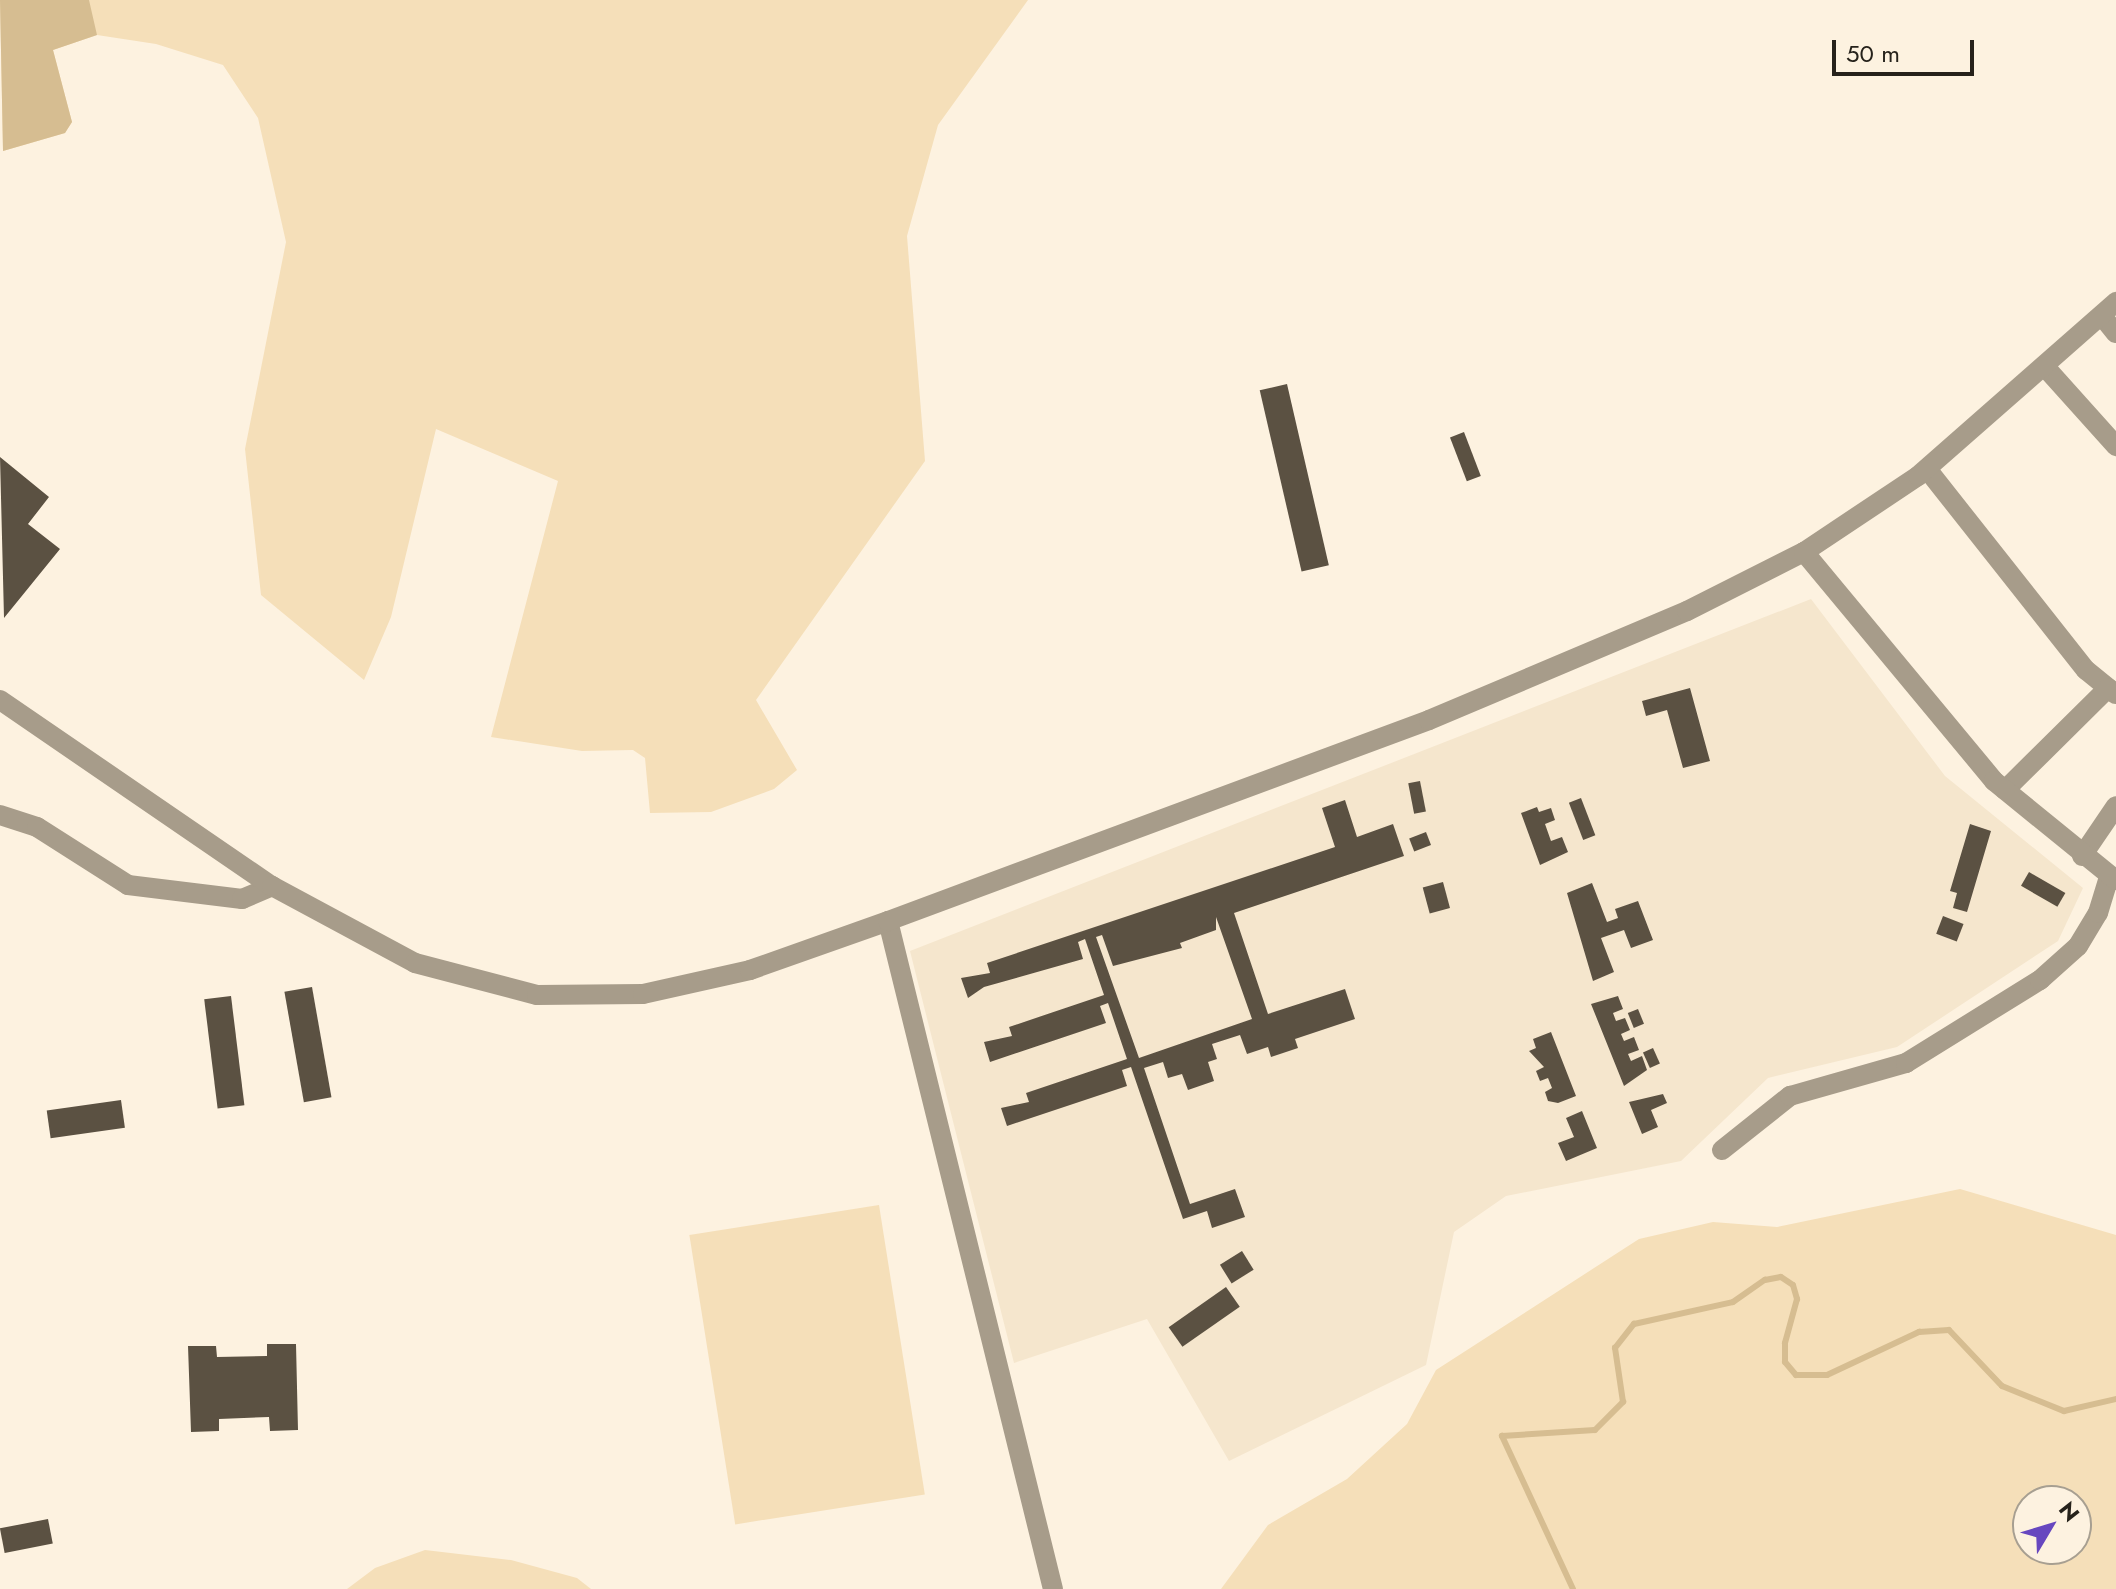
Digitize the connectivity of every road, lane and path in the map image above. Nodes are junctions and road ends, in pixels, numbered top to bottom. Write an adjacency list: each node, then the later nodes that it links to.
1 (2109, 309): 2 (street); 3 (street)
2 (2116, 333)
3 (2046, 368): 4 (street); 5 (street)
4 (2116, 446)
5 (1927, 469): 6 (street); 7 (street)
6 (1804, 552): 9 (street); 15 (street)
7 (2112, 691): 9 (street)
8 (0, 700): 14 (street)
9 (2005, 790): 12 (street)
10 (2116, 806): 12 (street)
11 (0, 815): 14 (street)
12 (2082, 856): 13 (street)
13 (2113, 878): 16 (street)
14 (272, 886): 15 (street)
15 (888, 921): 17 (street)
16 (1722, 1150)
17 (1053, 1589)

